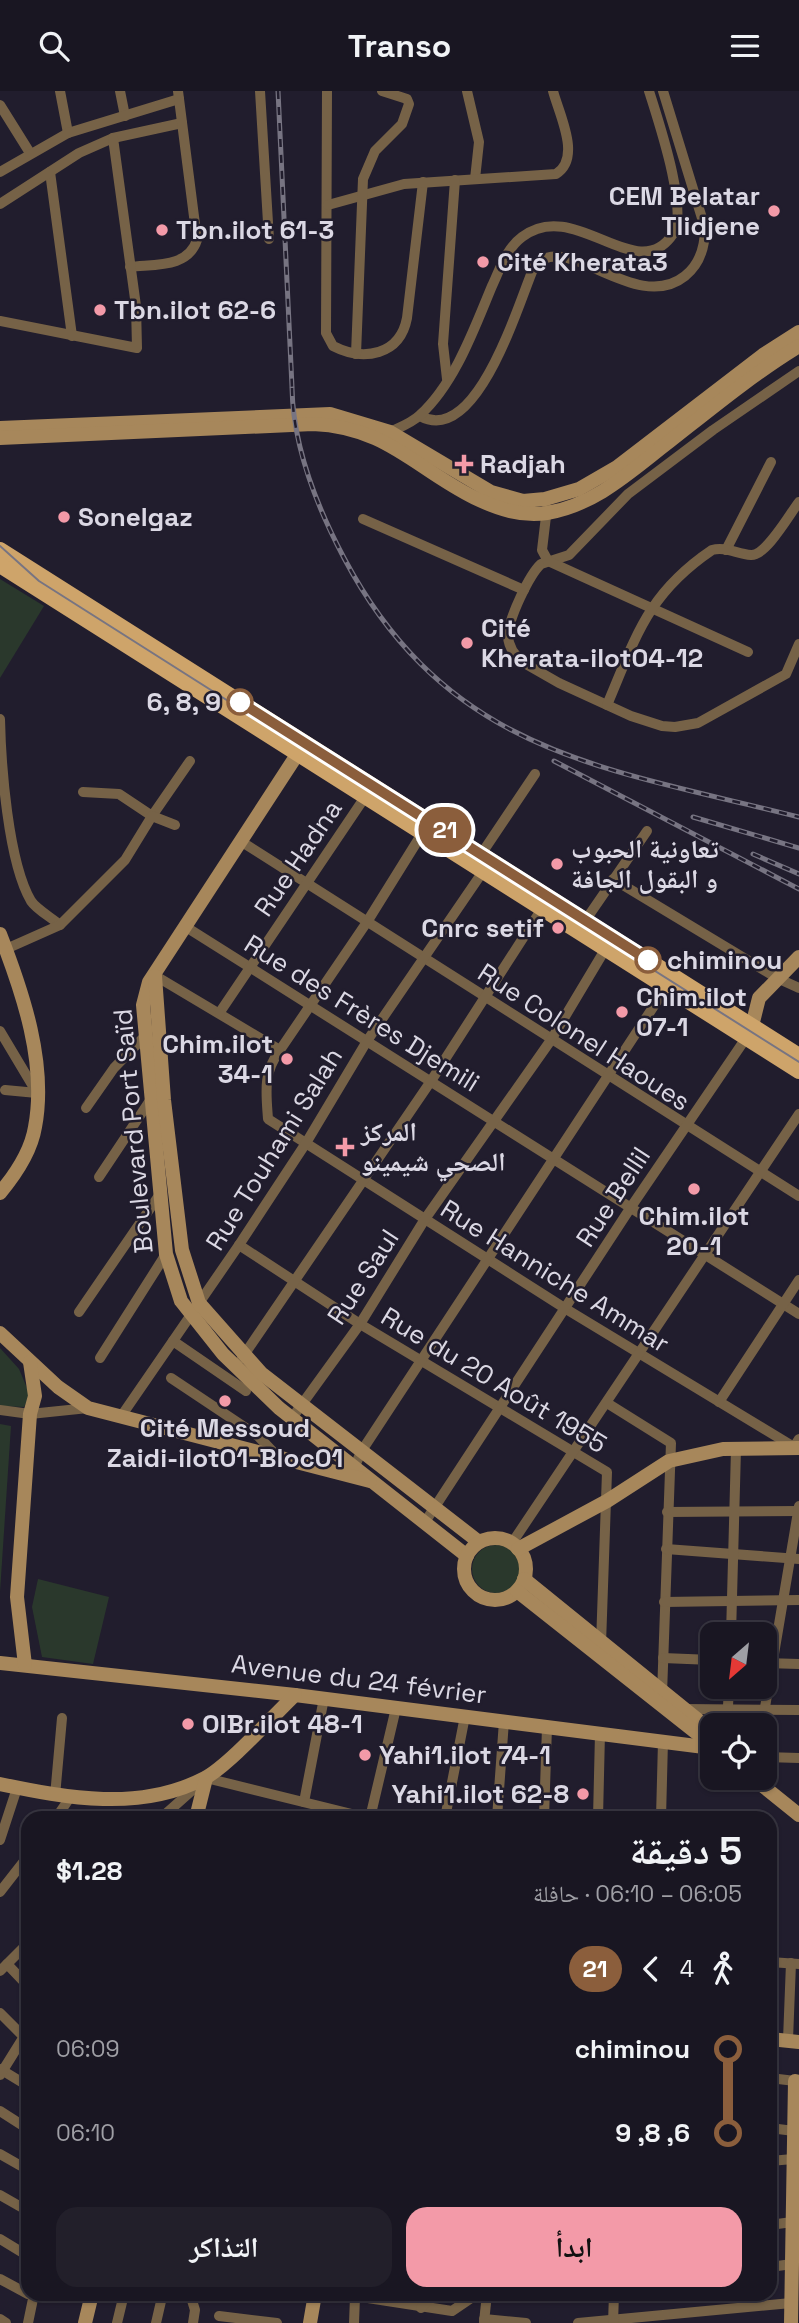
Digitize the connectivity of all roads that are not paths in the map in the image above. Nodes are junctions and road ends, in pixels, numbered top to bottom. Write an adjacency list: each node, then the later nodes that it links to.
1 (60, 91): 14 (street)
2 (120, 91): 12 (street)
3 (260, 91): 25 (street)
4 (327, 91): 24 (street)
5 (382, 91): 22 (street)
6 (467, 91): 19 (street)
7 (553, 91): 19 (street)
8 (649, 91): 33 (street)
9 (663, 91): 34 (street)
10 (178, 95): 12 (street); 13 (street)
11 (0, 105): 16 (street)
12 (125, 116): 14 (street)
13 (182, 123): 15 (street); 26 (street)
14 (68, 132): 16 (street)
15 (113, 138): 18 (street); 26 (street)
16 (30, 153): 17 (street)
17 (0, 172)
18 (50, 172): 23 (street); 29 (street)
19 (475, 179): 20 (street)
20 (455, 180): 21 (street); 33 (street)
21 (423, 182): 22 (street); 31 (street)
22 (361, 194): 24 (street); 31 (street)
23 (0, 204)
24 (328, 205): 31 (street)
25 (269, 239)
26 (130, 267): 29 (street)
27 (0, 321): 29 (street)
28 (799, 332): 41 (main road)
29 (72, 336)
30 (799, 346): 41 (main road)
31 (356, 354)
32 (799, 371): 45 (street)
33 (447, 379): 34 (street)
34 (420, 416): 36 (street)
35 (0, 428): 36 (main road)
36 (390, 432): 37 (street); 41 (main road)
37 (370, 435): 38 (main road); 41 (main road)
38 (0, 438)
39 (771, 461): 43 (street)
40 (799, 502): 43 (street)
41 (547, 506): 45 (street)
42 (363, 519): 47 (street)
43 (726, 550): 48 (street)
44 (0, 551): 53 (main road)
45 (548, 561): 47 (street); 48 (street)
46 (0, 565): 53 (main road)
47 (524, 590): 51 (street)
48 (649, 609): 50 (street); 51 (street)
49 (799, 644): 51 (street)
50 (748, 652)
51 (607, 705)
52 (0, 719): 70 (street)
53 (302, 750): 57 (main road); 62 (main road, Boulevard Port Saïd); 63 (main road)
54 (190, 761): 58 (street)
55 (536, 774): 63 (street)
56 (83, 792): 58 (street)
57 (365, 797): 61 (main road); 66 (street, Rue Hadna)
58 (152, 816): 59 (street); 70 (street)
59 (175, 825)
60 (647, 831): 65 (street)
61 (423, 832): 64 (main road); 69 (street)
62 (242, 842): 66 (street, Rue Colonel Haoues); 71 (main road, Boulevard Port Saïd)
63 (482, 853): 68 (main road)
64 (484, 870): 67 (main road); 76 (street, Rue Touhami Salah)
65 (613, 879): 68 (street); 79 (street)
66 (306, 883): 69 (street, Rue Colonel Haoues); 77 (street, Rue Hadna)
67 (543, 907): 73 (main road); 82 (street)
68 (585, 921): 86 (main road)
69 (367, 922): 76 (street, Rue Colonel Haoues); 83 (street)
70 (60, 925): 74 (street)
71 (186, 927): 77 (street, Rue des Frères Djemili); 78 (main road, Boulevard Port Saïd)
72 (0, 934): 74 (main road)
73 (606, 948): 80 (main road); 88 (street, Rue Saul)
74 (6, 949): 97 (main road)
75 (799, 957): 79 (main road)
76 (422, 958): 82 (street, Rue Colonel Haoues); 89 (street, Rue Touhami Salah)
77 (250, 967): 83 (street, Rue des Frères Djemili); 84 (street, Rue Hadna)
78 (154, 975): 84 (street); 87 (main road, Boulevard Port Saïd); 94 (main road)
79 (777, 978): 81 (street); 86 (main road)
80 (667, 986): 86 (main road); 93 (street)
81 (799, 988)
82 (484, 998): 88 (street, Rue Colonel Haoues); 95 (street)
83 (311, 1006): 89 (street, Rue des Frères Djemili); 90 (street)
84 (220, 1012): 90 (street)
85 (0, 1031): 97 (street)
86 (749, 1032): 91 (main road); 92 (main road); 102 (street, Rue Bellil)
87 (145, 1036): 98 (main road, Boulevard Port Saïd); 99 (street)
88 (551, 1040): 93 (street, Rue Colonel Haoues); 101 (street, Rue Saul)
89 (367, 1041): 95 (street, Rue des Frères Djemili); 103 (street, Rue Touhami Salah)
90 (280, 1051): 103 (street, Rue Hanniche Ammar)
91 (799, 1056)
92 (799, 1070)
93 (609, 1077): 102 (street, Rue Colonel Haoues); 104 (street)
94 (162, 1079): 98 (street); 120 (main road)
95 (431, 1081): 101 (street, Rue des Frères Djemili); 107 (street)
96 (5, 1090): 97 (street)
97 (37, 1093): 108 (main road)
98 (151, 1099): 106 (street); 109 (main road, Boulevard Port Saïd)
99 (86, 1108)
100 (799, 1114): 105 (street)
101 (494, 1121): 104 (street, Rue des Frères Djemili); 112 (street, Rue Saul)
102 (685, 1125): 105 (street, Rue Colonel Haoues); 111 (street, Rue Bellil)
103 (306, 1143): 107 (street, Rue Hanniche Ammar); 113 (street, Rue Touhami Salah)
104 (553, 1158): 111 (street, Rue des Frères Djemili); 116 (street)
105 (760, 1172): 110 (street, Rue Colonel Haoues); 115 (street)
106 (99, 1177)
107 (363, 1179): 112 (street, Rue Hanniche Ammar); 118 (street)
108 (0, 1193)
109 (160, 1193): 114 (main road, Boulevard Port Saïd); 122 (street)
110 (799, 1196)
111 (631, 1207): 115 (street, Rue des Frères Djemili); 121 (street, Rue Bellil)
112 (425, 1219): 116 (street, Rue Hanniche Ammar); 124 (street, Rue Saul)
113 (239, 1245): 118 (street, Rue du 20 Août 1955); 120 (street, Rue Touhami Salah)
114 (166, 1254): 120 (main road, Boulevard Port Saïd); 128 (street)
115 (706, 1255): 119 (street, Rue des Frères Djemili); 127 (street)
116 (487, 1258): 121 (street, Rue Hanniche Ammar); 129 (street)
117 (799, 1280): 119 (street)
118 (293, 1282): 124 (street, Rue du 20 Août 1955); 130 (street)
119 (783, 1304): 123 (street, Rue des Frères Djemili); 134 (street)
120 (195, 1309): 126 (street, Rue Touhami Salah); 130 (main road)
121 (566, 1309): 127 (street, Rue Hanniche Ammar); 136 (street, Rue Bellil)
122 (79, 1312)
123 (799, 1314)
124 (360, 1324): 129 (street, Rue du 20 Août 1955); 139 (street, Rue Saul)
125 (0, 1333): 131 (main road)
126 (173, 1341): 133 (street); 141 (street, Rue Touhami Salah)
127 (639, 1353): 134 (street, Rue Hanniche Ammar); 135 (street)
128 (100, 1358)
129 (421, 1360): 136 (street, Rue du 20 Août 1955); 144 (street)
130 (240, 1361): 139 (main road)
131 (30, 1362): 137 (main road); 140 (main road)
132 (171, 1378): 146 (street)
133 (246, 1391)
134 (719, 1402): 142 (street, Rue Hanniche Ammar)
135 (607, 1403): 145 (street); 147 (street)
136 (500, 1406): 145 (street, Rue du 20 Août 1955); 151 (street, Rue Bellil)
137 (89, 1408): 140 (street); 141 (main road)
138 (0, 1410): 140 (street)
139 (296, 1412): 144 (main road); 148 (main road)
140 (30, 1413): 175 (main road)
141 (122, 1415): 146 (main road)
142 (797, 1445): 143 (main road)
143 (736, 1449): 147 (main road); 153 (street)
144 (361, 1452): 148 (street); 151 (main road)
145 (573, 1453): 150 (street, Rue du 20 Août 1955); 157 (street)
146 (278, 1457): 149 (main road)
147 (669, 1461): 150 (main road); 154 (street)
148 (355, 1467): 149 (main road)
149 (374, 1482): 155 (main road)
150 (607, 1500): 157 (main road); 169 (street, Rue du 20 Août 1955)
151 (434, 1507): 155 (street, Rue Bellil); 156 (main road)
152 (799, 1509): 153 (street); 161 (street)
153 (735, 1510): 154 (street); 159 (street)
154 (667, 1512): 158 (street)
155 (425, 1522): 160 (main road)
156 (479, 1542): 157 (main road); 160 (main road)
157 (515, 1546): 162 (main road)
158 (666, 1549): 159 (street); 166 (street)
159 (733, 1555): 161 (street); 165 (street)
160 (467, 1556): 162 (main road)
161 (795, 1559): 163 (street)
162 (520, 1585): 169 (main road)
163 (784, 1598): 164 (street); 165 (street); 168 (street)
164 (799, 1600)
165 (732, 1601): 166 (street); 167 (street)
166 (664, 1602): 170 (street)
167 (731, 1622)
168 (777, 1628)
169 (601, 1651): 178 (main road)
170 (663, 1658): 171 (street); 178 (street)
171 (700, 1660)
172 (0, 1663): 175 (main road, Avenue du 24 février)
173 (777, 1663): 174 (street)
174 (799, 1664)
175 (25, 1665): 176 (main road, Avenue du 24 février)
176 (295, 1695): 177 (main road, Avenue du 24 février); 199 (main road)
177 (324, 1698): 181 (main road, Avenue du 24 février); 204 (street)
178 (662, 1698): 182 (main road); 194 (main road)
179 (728, 1699): 183 (street)
180 (766, 1699): 184 (street)
181 (396, 1707): 188 (main road, Avenue du 24 février); 209 (street)
182 (684, 1709): 183 (street); 191 (main road)
183 (728, 1709): 184 (street); 186 (street)
184 (765, 1710): 185 (street); 187 (street)
185 (799, 1710)
186 (728, 1713)
187 (764, 1713)
188 (466, 1716): 190 (main road, Avenue du 24 février); 210 (street)
189 (62, 1718): 203 (street)
190 (504, 1721): 192 (main road, Avenue du 24 février); 211 (street)
191 (700, 1724)
192 (547, 1727): 193 (main road, Avenue du 24 février); 212 (street)
193 (600, 1733): 195 (main road, Avenue du 24 février); 213 (street)
194 (700, 1734)
195 (663, 1741): 196 (main road, Avenue du 24 février); 214 (street)
196 (700, 1744)
197 (777, 1757): 198 (street)
198 (799, 1758)
199 (206, 1778): 203 (main road); 204 (street); 206 (street); 207 (main road)
200 (0, 1784): 201 (main road)
201 (17, 1788): 203 (main road); 216 (street)
202 (768, 1790): 215 (main road)
203 (62, 1798): 205 (street)
204 (304, 1802): 208 (street)
205 (58, 1811)
206 (169, 1811)
207 (198, 1811)
208 (320, 1811)
209 (371, 1811)
210 (446, 1811)
211 (498, 1811)
212 (544, 1811)
213 (598, 1811)
214 (661, 1811)
215 (799, 1815)
216 (0, 1840)
217 (21, 1865): 218 (street)
218 (0, 1892)
219 (21, 1951): 222 (street)
220 (777, 1963): 221 (street)
221 (795, 1964): 226 (street)
222 (4, 1967): 223 (street)
223 (21, 1980)
224 (0, 2013): 225 (street)
225 (21, 2032)
226 (794, 2041)
227 (21, 2043): 228 (street)
228 (1, 2072): 230 (street)
229 (777, 2079): 231 (street)
230 (21, 2082)
231 (797, 2082): 235 (main road)
232 (0, 2111): 233 (street)
233 (21, 2124)
234 (777, 2129): 235 (street)
235 (794, 2131): 237 (main road)
236 (0, 2154): 239 (street)
237 (793, 2159): 238 (street); 242 (main road)
238 (777, 2160)
239 (21, 2166)
240 (0, 2195): 241 (street)
241 (21, 2207)
242 (792, 2222): 243 (street); 246 (main road)
243 (777, 2224)
244 (0, 2239): 245 (street)
245 (21, 2252)
246 (792, 2264): 247 (street); 262 (main road)
247 (777, 2266)
248 (0, 2279): 249 (street)
249 (21, 2290)
250 (30, 2301): 269 (street)
251 (90, 2301): 270 (main road)
252 (122, 2301): 271 (street)
253 (161, 2301): 272 (street)
254 (192, 2301): 273 (street)
255 (314, 2301): 275 (main road)
256 (355, 2301): 276 (street)
257 (379, 2301): 263 (street)
258 (427, 2301): 263 (street)
259 (467, 2301): 263 (street)
260 (486, 2301): 266 (street)
261 (614, 2301): 267 (street)
262 (791, 2303): 267 (street); 279 (main road)
263 (421, 2308)
264 (219, 2316): 274 (street)
265 (0, 2319): 268 (street)
266 (484, 2321): 277 (street)
267 (613, 2321): 278 (street)
268 (6, 2323)
269 (28, 2323)
270 (85, 2323)
271 (117, 2323)
272 (156, 2323)
273 (194, 2323)
274 (276, 2323)
275 (310, 2323)
276 (354, 2323)
277 (526, 2323)
278 (578, 2323)
279 (791, 2323)

